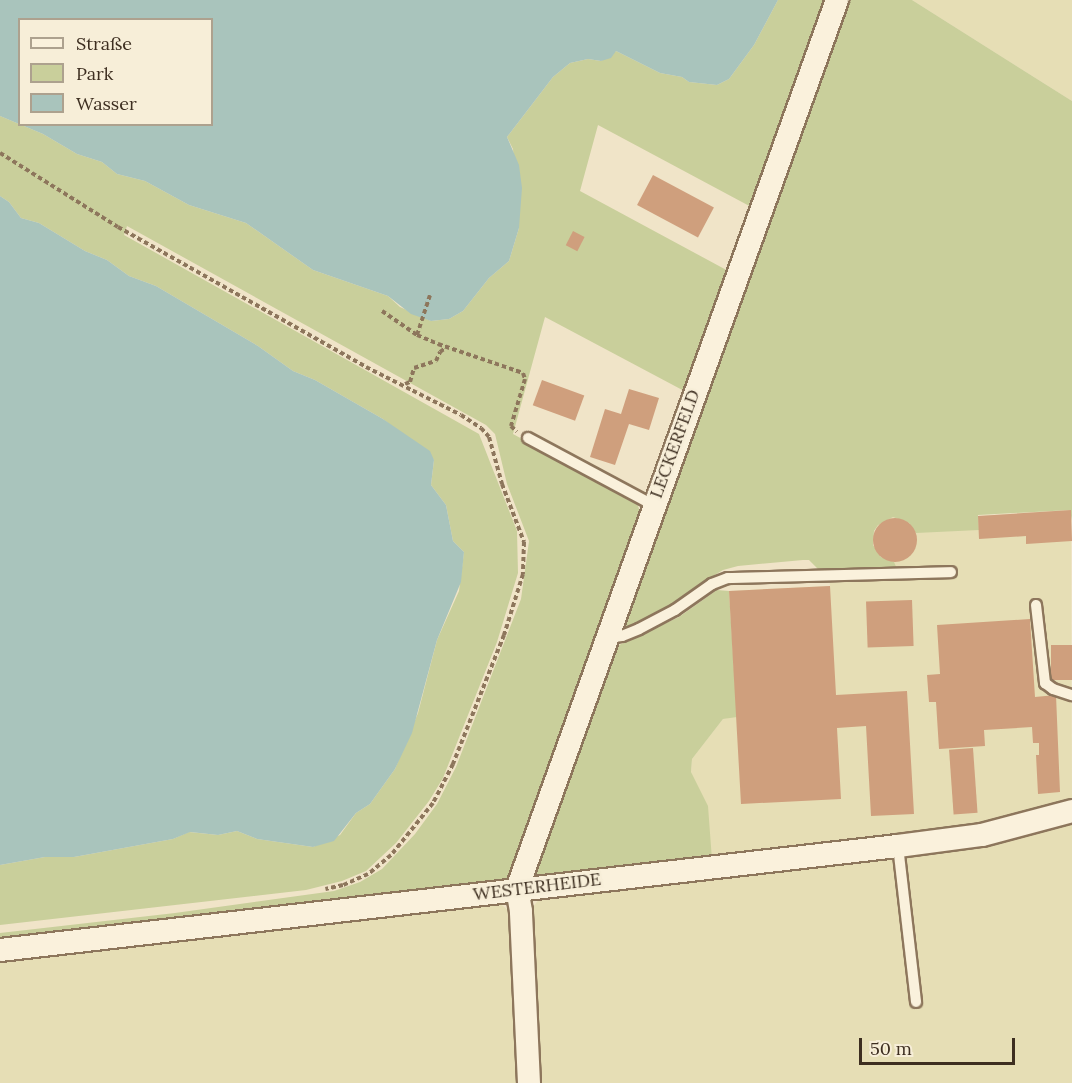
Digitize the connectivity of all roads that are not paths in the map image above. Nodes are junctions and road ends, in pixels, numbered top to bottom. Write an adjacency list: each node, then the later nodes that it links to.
1 (837, 0): 3 (street, LECKERFELD)
2 (528, 438): 3 (lane)
3 (653, 505): 6 (street, LECKERFELD)
4 (951, 572): 6 (lane)
5 (1036, 604): 7 (lane)
6 (605, 638): 10 (street, LECKERFELD)
7 (1072, 695)
8 (1072, 811): 9 (street, WESTERHEIDE)
9 (898, 846): 10 (street, WESTERHEIDE); 12 (lane)
10 (517, 889): 11 (street, WESTERHEIDE); 13 (street)
11 (0, 950)
12 (916, 1002)
13 (529, 1083)

